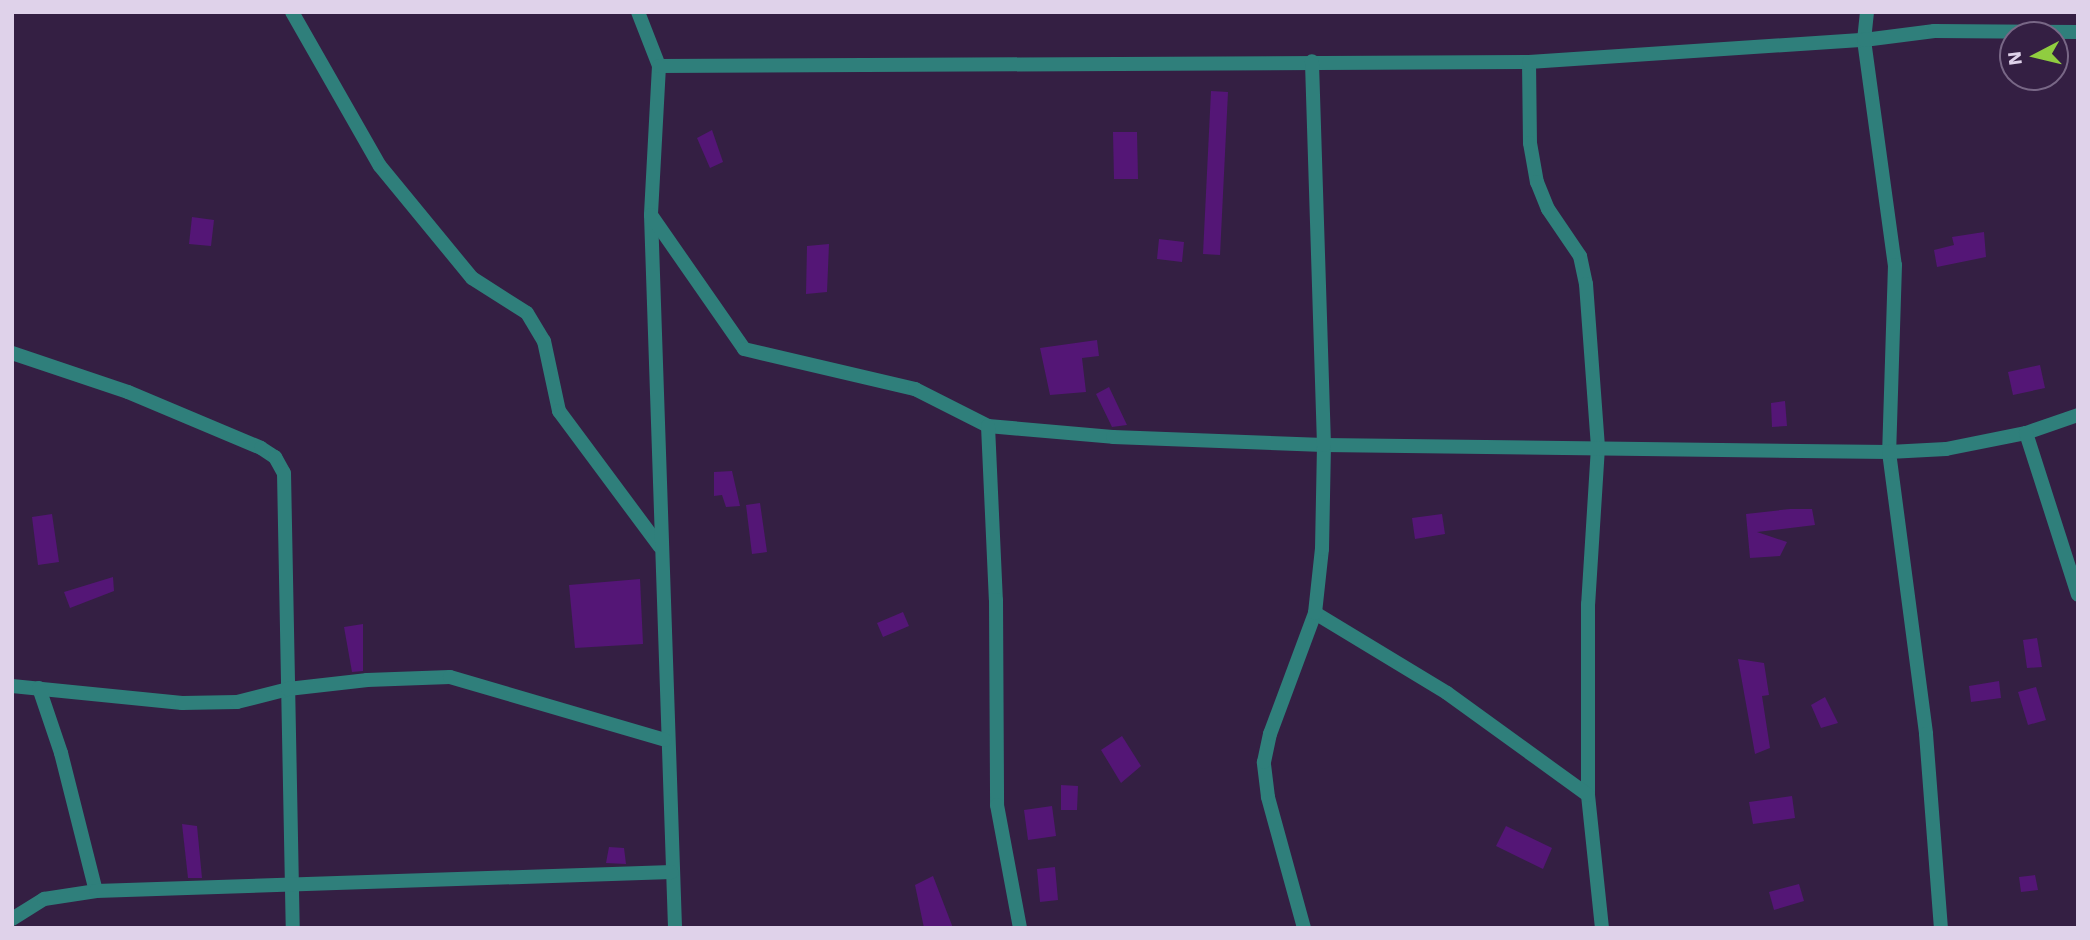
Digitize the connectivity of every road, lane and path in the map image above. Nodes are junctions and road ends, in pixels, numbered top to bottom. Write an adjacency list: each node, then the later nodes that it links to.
1 (292, 12): 17 (street)
2 (638, 12): 8 (street)
3 (1867, 12): 5 (street)
4 (2078, 32): 5 (street)
5 (1864, 40): 7 (street); 16 (street)
6 (1312, 61): 7 (street); 8 (street); 14 (street)
7 (1529, 62): 15 (street)
8 (659, 66): 9 (street)
9 (651, 215): 12 (street); 17 (street)
10 (12, 353): 22 (street)
11 (2078, 415): 13 (street)
12 (988, 426): 14 (street); 31 (street)
13 (2026, 433): 16 (street); 18 (street)
14 (1324, 445): 15 (street); 19 (street)
15 (1598, 447): 16 (street); 24 (street)
16 (1889, 452): 34 (street)
17 (660, 547): 23 (street)
18 (2078, 595)
19 (1315, 613): 24 (street); 32 (street)
20 (12, 686): 21 (street)
21 (39, 688): 22 (street); 27 (street)
22 (288, 689): 23 (street); 26 (street)
23 (665, 740): 25 (street)
24 (1588, 795): 33 (street)
25 (672, 872): 26 (street); 30 (street)
26 (292, 886): 27 (street); 29 (street)
27 (96, 891): 28 (street)
28 (12, 919)
29 (293, 928)
30 (675, 928)
31 (1020, 928)
32 (1304, 928)
33 (1601, 928)
34 (1941, 928)

